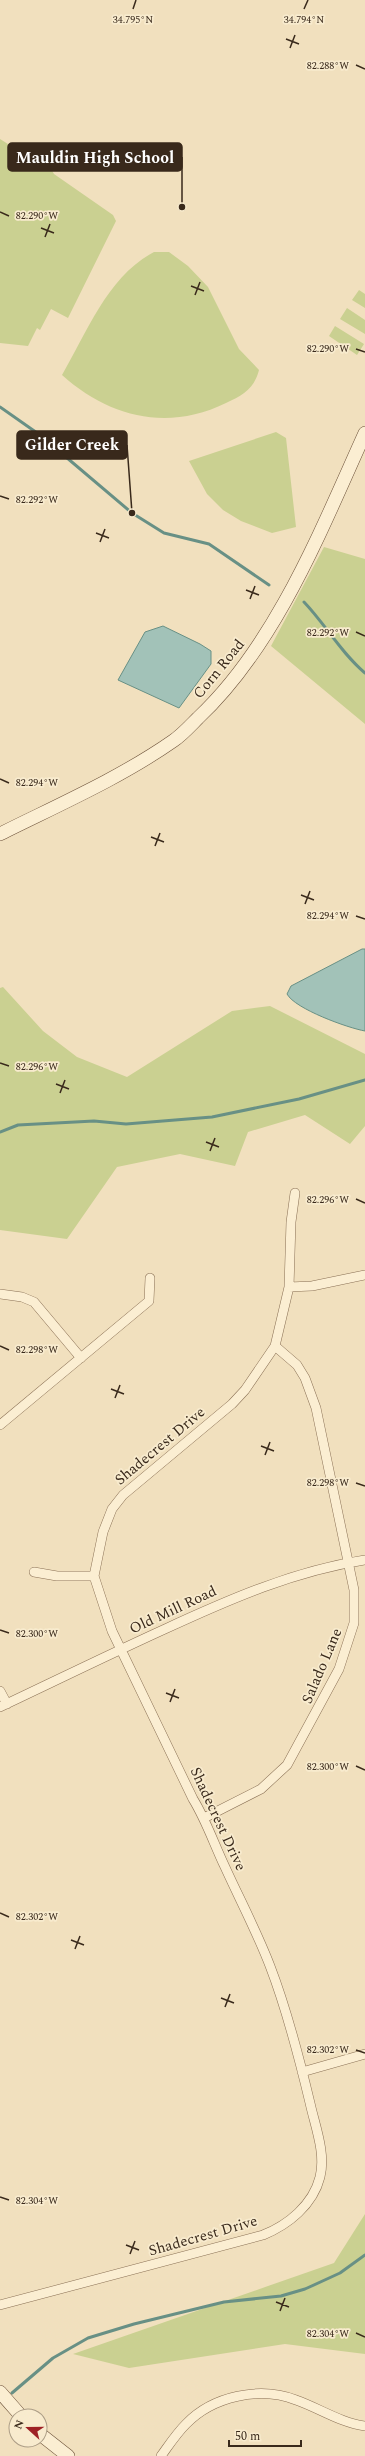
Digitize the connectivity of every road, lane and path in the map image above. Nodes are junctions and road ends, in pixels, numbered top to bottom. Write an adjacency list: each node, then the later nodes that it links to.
1 (365, 433): 2 (street, Corn Road)
2 (0, 834)
3 (295, 1193): 6 (street, Shadecrest Drive)
4 (365, 1275): 6 (street)
5 (150, 1278): 9 (street)
6 (289, 1287): 8 (street, Shadecrest Drive)
7 (0, 1294): 9 (street)
8 (275, 1346): 12 (street, Salado Lane); 14 (street, Shadecrest Drive)
9 (81, 1358): 10 (street)
10 (0, 1425)
11 (365, 1560): 12 (street, Old Mill Road)
12 (348, 1562): 15 (street, Old Mill Road); 18 (street, Salado Lane)
13 (34, 1572): 14 (street)
14 (94, 1576): 15 (street, Shadecrest Drive)
15 (121, 1649): 17 (street, Old Mill Road); 18 (street, Shadecrest Drive)
16 (0, 1691): 17 (street)
17 (3, 1705)
18 (204, 1818): 20 (street, Shadecrest Drive)
19 (365, 2054): 20 (street)
20 (302, 2072): 21 (street, Shadecrest Drive)
21 (0, 2305)
22 (0, 2392): 23 (street)
23 (14, 2408)
24 (365, 2426): 27 (street)
25 (48, 2440): 26 (street)
26 (68, 2456)
27 (161, 2456)

